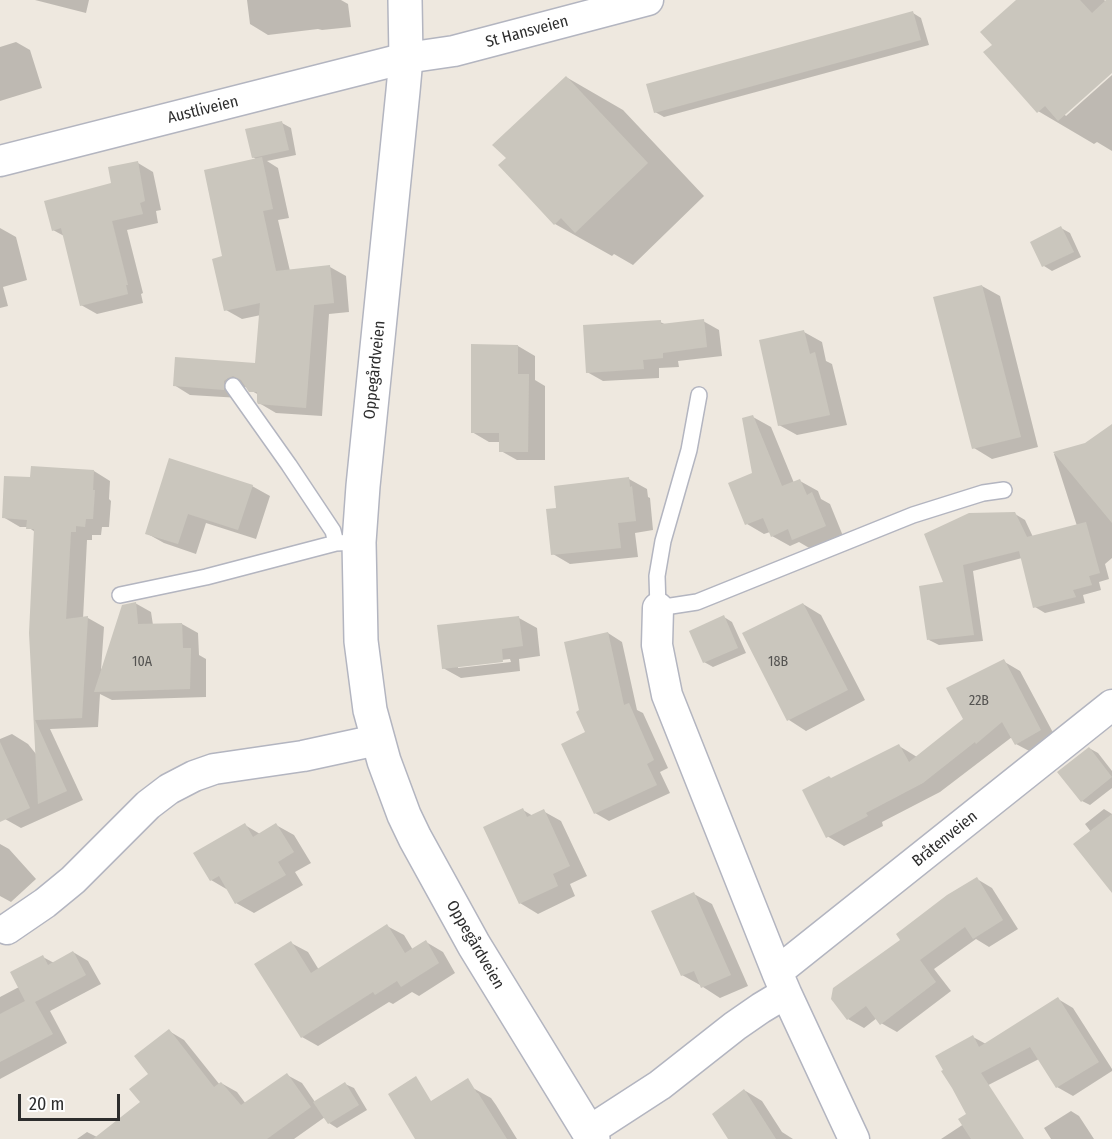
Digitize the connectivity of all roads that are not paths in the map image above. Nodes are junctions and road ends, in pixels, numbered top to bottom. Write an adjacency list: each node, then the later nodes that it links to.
1 (405, 0): 3 (main road, Oppegårdveien)
2 (645, 0): 3 (street, St Hansveien)
3 (406, 58): 4 (street, Austliveien); 8 (main road, Oppegårdveien)
4 (0, 161)
5 (233, 386): 8 (lane)
6 (699, 395): 10 (lane)
7 (1004, 490): 10 (lane)
8 (347, 542): 9 (lane); 12 (main road, Oppegårdveien)
9 (120, 595)
10 (658, 608): 14 (street)
11 (1112, 705): 14 (street, Bråtenveien)
12 (377, 740): 13 (street); 15 (main road, Oppegårdveien)
13 (7, 929)
14 (782, 983): 15 (street, Bråtenveien); 16 (street)
15 (591, 1135)
16 (854, 1139)

